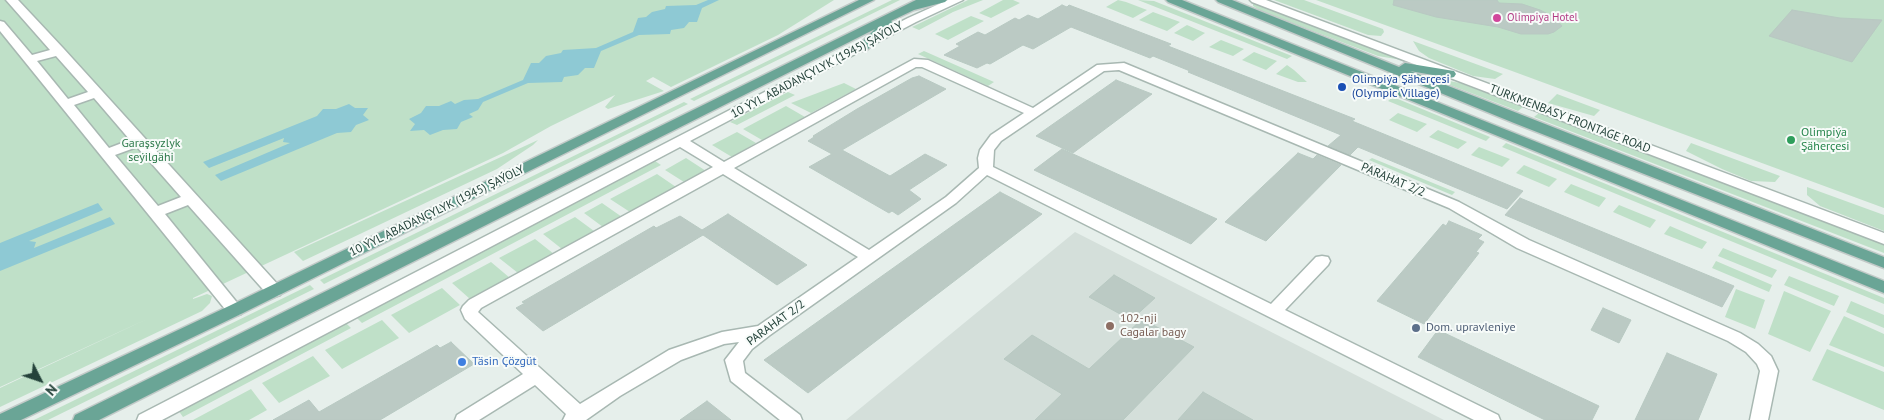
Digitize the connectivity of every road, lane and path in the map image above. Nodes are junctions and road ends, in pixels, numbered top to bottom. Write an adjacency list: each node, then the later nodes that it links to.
1 (925, 0): 11 (main road, 10 ÝYL ABADANÇYLYK (1945) ŞAÝOLY)
2 (940, 0): 11 (main road)
3 (957, 0): 14 (street, 10 ÝYL ABADANÇYLYK (1945) ŞAÝOLY)
4 (1172, 0): 33 (main road)
5 (1222, 0): 10 (main road)
6 (1238, 0): 10 (main road)
7 (1256, 0): 18 (street, TURKMENBASY FRONTAGE ROAD)
8 (864, 1): 34 (main road, 10 ÝYL ABADANÇYLYK (1945) ŞAÝOLY)
9 (17, 5): 12 (street); 15 (street)
10 (1247, 10): 17 (main road)
11 (903, 11): 14 (main road); 41 (main road, 10 ÝYL ABADANÇYLYK (1945) ŞAÝOLY)
12 (0, 17)
13 (0, 24): 16 (street)
14 (863, 47): 23 (street, 10 ÝYL ABADANÇYLYK (1945) ŞAÝOLY)
15 (59, 51): 16 (street); 19 (street)
16 (29, 60): 20 (street)
17 (1382, 64): 18 (main road); 32 (main road)
18 (1450, 74): 29 (street, TURKMENBASY FRONTAGE ROAD)
19 (97, 93): 20 (street); 22 (street)
20 (65, 104): 24 (street)
21 (1034, 113): 25 (street); 26 (street, PARAHAT 2/2); 46 (street, PARAHAT 2/2)
22 (140, 141): 24 (street); 27 (street)
23 (680, 142): 25 (street); 42 (street, 10 ÝYL ABADANÇYLYK (1945) ŞAÝOLY)
24 (106, 154): 28 (street)
25 (723, 168): 30 (street); 38 (street)
26 (986, 169): 30 (street, PARAHAT 2/2); 36 (street)
27 (191, 198): 28 (street); 34 (street)
28 (155, 213): 35 (street)
29 (1884, 239)
30 (869, 257): 37 (street, PARAHAT 2/2)
31 (1322, 261): 36 (street)
32 (1884, 263)
33 (1884, 287)
34 (274, 291): 35 (main road, 10 ÝYL ABADANÇYLYK (1945) ŞAÝOLY)
35 (235, 310): 40 (main road, 10 ÝYL ABADANÇYLYK (1945) ŞAÝOLY)
36 (1274, 311): 45 (street)
37 (764, 331): 39 (street); 44 (street, PARAHAT 2/2)
38 (536, 375): 39 (street); 43 (street)
39 (575, 417)
40 (4, 420)
41 (82, 420)
42 (146, 420)
43 (464, 420)
44 (793, 420)
45 (1490, 420)
46 (1759, 420)

